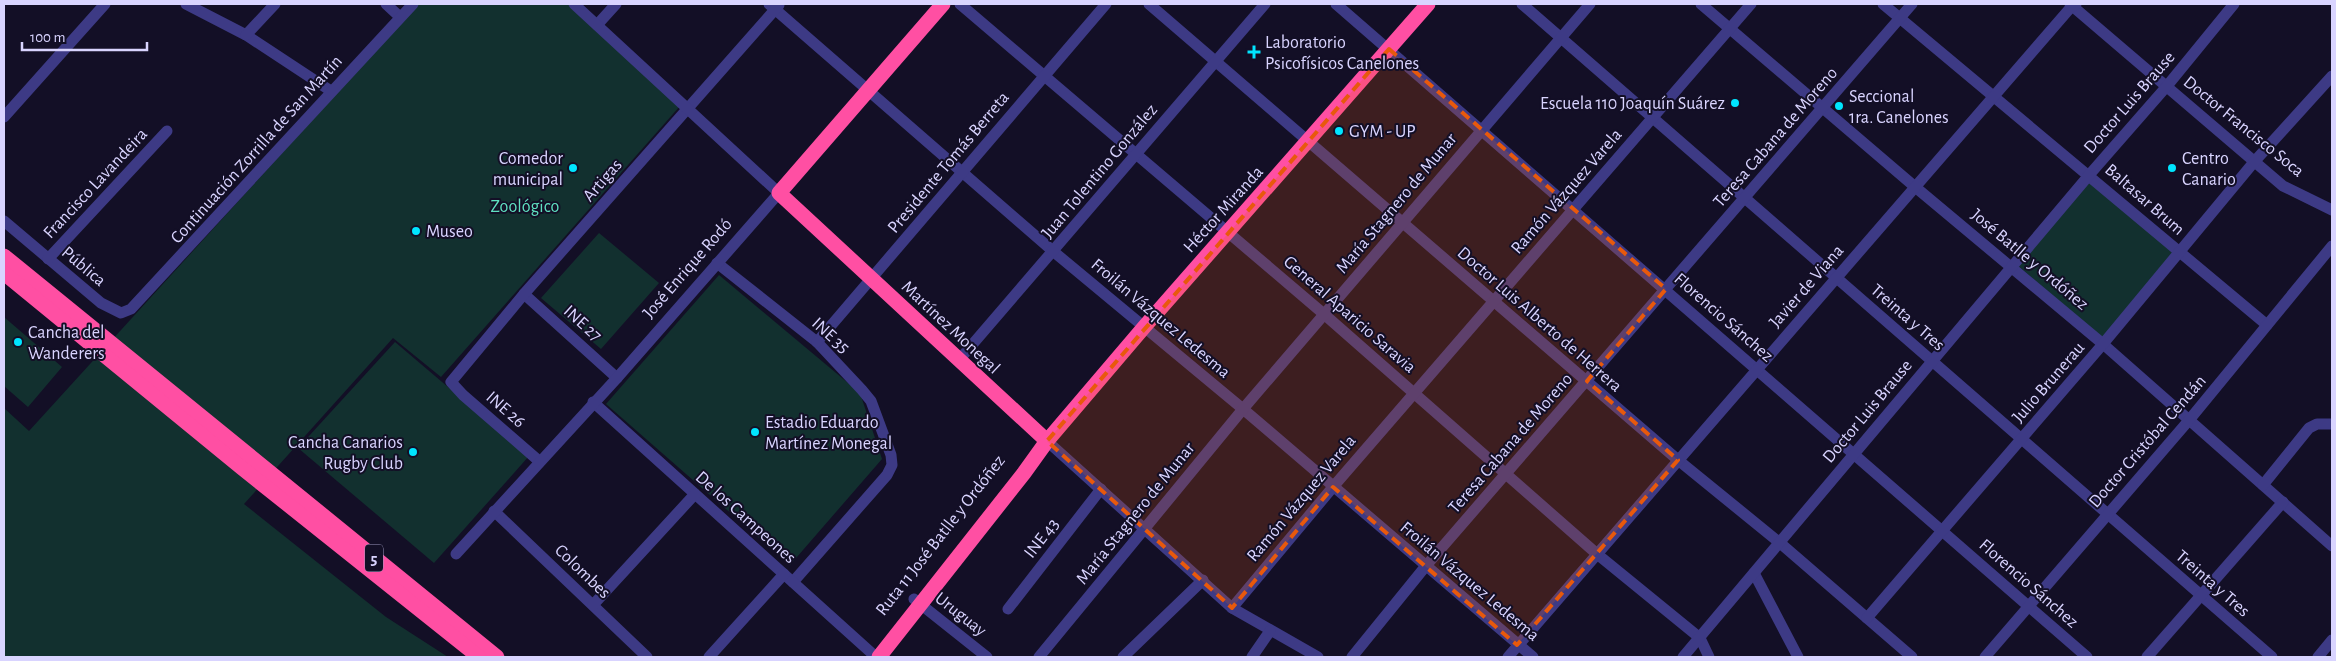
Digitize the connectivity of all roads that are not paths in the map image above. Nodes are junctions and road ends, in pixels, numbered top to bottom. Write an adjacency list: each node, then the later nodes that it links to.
1 (105, 4): 40 (street)
2 (186, 4): 28 (street)
3 (274, 4): 28 (street)
4 (386, 4): 24 (street)
5 (413, 4): 24 (street, Continuación Zorrilla de San Martín)
6 (574, 4): 26 (street, Martínez Monegal)
7 (616, 4): 26 (street)
8 (943, 4): 35 (highway, José Enrique Rodó)
9 (960, 4): 32 (street, General Aparicio Saravia)
10 (1106, 4): 32 (street, Presidente Tomás Berreta)
11 (1149, 4): 31 (street, Doctor Luis Alberto de Herrera)
12 (1266, 4): 31 (street, Juan Tolentino González)
13 (1336, 4): 30 (street, Florencio Sánchez)
14 (1428, 4): 30 (highway, Héctor Miranda)
15 (1522, 4): 29 (street, Treinta y Tres)
16 (1590, 4): 29 (street, María Stagnero de Munar)
17 (1701, 4): 27 (street, José Batlle y Ordóñez)
18 (1752, 4): 27 (street, Ramón Vázquez Varela)
19 (1883, 4): 25 (street, Baltasar Brum)
20 (1912, 4): 25 (street, Teresa Cabana de Moreno)
21 (2073, 4): 34 (street, Doctor Francisco Soca); 37 (street, Javier de Viana)
22 (2234, 4): 34 (street, Doctor Luis Brause)
23 (775, 6): 35 (street, Froilán Vázquez Ledesma); 39 (street, Artigas)
24 (400, 17): 36 (street, Continuación Zorrilla de San Martín)
25 (1899, 18): 37 (street, Baltasar Brum); 38 (street, Teresa Cabana de Moreno)
26 (597, 25): 39 (street, Martínez Monegal)
27 (1730, 28): 38 (street, José Batlle y Ordóñez); 41 (street, Ramón Vázquez Varela)
28 (246, 35): 36 (street)
29 (1561, 38): 41 (street, Treinta y Tres); 42 (street, María Stagnero de Munar)
30 (1389, 49): 42 (street, Florencio Sánchez); 44 (highway, Héctor Miranda)
31 (1216, 61): 44 (street, Doctor Luis Alberto de Herrera); 45 (street, Juan Tolentino González)
32 (1044, 76): 45 (street, General Aparicio Saravia); 47 (street, Presidente Tomás Berreta)
33 (2332, 76): 46 (street, Julio Brunerau)
34 (2167, 86): 46 (street, Doctor Francisco Soca); 48 (street, Doctor Luis Brause)
35 (868, 91): 47 (street, Froilán Vázquez Ledesma); 50 (highway, José Enrique Rodó)
36 (331, 92): 70 (street, Continuación Zorrilla de San Martín)
37 (1993, 97): 48 (street, Baltasar Brum); 49 (street, Javier de Viana)
38 (1823, 108): 49 (street, José Batlle y Ordóñez); 51 (street, Teresa Cabana de Moreno)
39 (688, 109): 50 (street, Martínez Monegal); 68 (street, Artigas)
40 (4, 117)
41 (1652, 118): 51 (street, Treinta y Tres); 52 (street, Ramón Vázquez Varela)
42 (1481, 130): 52 (street, Florencio Sánchez); 55 (street, María Stagnero de Munar)
43 (167, 131): 61 (street, Francisco Lavandeira)
44 (1308, 141): 55 (street, Doctor Luis Alberto de Herrera); 56 (highway, Héctor Miranda)
45 (1136, 154): 56 (street, General Aparicio Saravia); 58 (street, Juan Tolentino González)
46 (2254, 162): 53 (street, Doctor Francisco Soca); 59 (street, Julio Brunerau)
47 (963, 172): 58 (street, Froilán Vázquez Ledesma); 66 (street, Presidente Tomás Berreta)
48 (2090, 174): 59 (street, Baltasar Brum); 63 (street, Doctor Luis Brause)
49 (1914, 186): 63 (street, José Batlle y Ordóñez); 65 (street, Javier de Viana)
50 (779, 192): 62 (street, José Enrique Rodó); 66 (highway, Martínez Monegal)
51 (1746, 198): 65 (street, Treinta y Tres); 67 (street, Teresa Cabana de Moreno)
52 (1574, 209): 67 (street, Florencio Sánchez); 69 (street, Ramón Vázquez Varela)
53 (2332, 210)
54 (4, 221): 61 (street, Pública)
55 (1402, 223): 69 (street, Doctor Luis Alberto de Herrera); 71 (street, María Stagnero de Munar)
56 (1227, 232): 71 (street, General Aparicio Saravia); 73 (highway, Héctor Miranda)
57 (2332, 246): 72 (street, Doctor Cristóbal Cendán)
58 (1054, 252): 73 (street, Froilán Vázquez Ledesma); 76 (street, Juan Tolentino González)
59 (2179, 252): 72 (street, Baltasar Brum); 75 (street, Julio Brunerau)
60 (4, 256): 89 (highway, 5)
61 (48, 259): 70 (street, Pública)
62 (717, 263): 74 (street, INE 35); 79 (street, José Enrique Rodó)
63 (2012, 267): 75 (street, José Batlle y Ordóñez); 77 (street, Doctor Luis Brause)
64 (4, 273): 89 (highway, 5)
65 (1836, 278): 77 (street, Treinta y Tres); 78 (street, Javier de Viana)
66 (871, 279): 74 (street, Presidente Tomás Berreta); 76 (highway, Martínez Monegal)
67 (1666, 290): 78 (street, Florencio Sánchez); 80 (street, Teresa Cabana de Moreno)
68 (524, 294): 79 (street, INE 27); 81 (street, Artigas)
69 (1493, 301): 80 (street, Doctor Luis Alberto de Herrera); 82 (street, Ramón Vázquez Varela)
70 (121, 313)
71 (1325, 315): 82 (street, General Aparicio Saravia); 84 (street, María Stagnero de Munar)
72 (2267, 325): 85 (street, Doctor Cristóbal Cendán)
73 (1144, 326): 84 (street, Froilán Vázquez Ledesma); 87 (highway, Héctor Miranda)
74 (817, 342): 112 (street, INE 35)
75 (2103, 344): 85 (street, José Batlle y Ordóñez); 88 (street, Julio Brunerau)
76 (959, 360): 87 (highway, Martínez Monegal)
77 (1932, 361): 88 (street, Treinta y Tres); 90 (street, Doctor Luis Brause)
78 (1757, 369): 90 (street, Florencio Sánchez); 91 (street, Javier de Viana)
79 (617, 378): 83 (street, José Enrique Rodó)
80 (1587, 381): 91 (street, Doctor Luis Alberto de Herrera); 94 (street, Teresa Cabana de Moreno)
81 (451, 382): 92 (street, INE 26)
82 (1414, 393): 94 (street, General Aparicio Saravia); 96 (street, Ramón Vázquez Varela)
83 (593, 402): 92 (street, José Enrique Rodó); 98 (street, De los Campeones)
84 (1243, 409): 96 (street, Froilán Vázquez Ledesma); 102 (street, María Stagnero de Munar)
85 (2190, 419): 95 (street, José Batlle y Ordóñez); 101 (street, Doctor Cristóbal Cendán)
86 (2332, 424): 95 (street)
87 (1044, 439): 97 (street, Martínez Monegal); 114 (highway, Ruta 11 José Batlle y Ordóñez)
88 (2021, 439): 101 (street, Treinta y Tres); 103 (street, Julio Brunerau)
89 (228, 447): 93 (highway, 5)
90 (1854, 453): 103 (street, Florencio Sánchez); 104 (street, Doctor Luis Brause)
91 (1678, 460): 104 (street, Doctor Luis Alberto de Herrera); 107 (street, Javier de Viana)
92 (539, 461): 100 (street, José Enrique Rodó)
93 (247, 463): 125 (highway, 5); 126 (highway, 5)
94 (1507, 474): 107 (street, General Aparicio Saravia); 108 (street, Teresa Cabana de Moreno)
95 (2263, 486): 99 (street, José Batlle y Ordóñez)
96 (1333, 487): 108 (street, Froilán Vázquez Ledesma); 117 (street, Ramón Vázquez Varela)
97 (1101, 489): 102 (street, Martínez Monegal); 118 (street, INE 43)
98 (695, 494): 110 (street, De los Campeones); 115 (street)
99 (2283, 502): 105 (street, José Batlle y Ordóñez); 113 (street)
100 (494, 511): 106 (street, José Enrique Rodó); 115 (street, Colombes)
101 (2107, 514): 113 (street, Treinta y Tres); 116 (street, Doctor Cristóbal Cendán)
102 (1146, 528): 111 (street, Martínez Monegal); 130 (street, María Stagnero de Munar)
103 (1942, 531): 116 (street, Florencio Sánchez); 119 (street, Julio Brunerau)
104 (1780, 543): 109 (street, Doctor Luis Brause); 119 (street, Doctor Luis Alberto de Herrera)
105 (2332, 546)
106 (456, 554)
107 (1598, 554): 121 (street, General Aparicio Saravia); 123 (street, Javier de Viana)
108 (1425, 567): 123 (street, Froilán Vázquez Ledesma); 134 (street, Teresa Cabana de Moreno)
109 (1754, 572): 121 (street, Doctor Luis Brause); 139 (street)
110 (784, 574): 112 (street, De los Campeones); 128 (street)
111 (1203, 580): 117 (street, Martínez Monegal); 131 (street)
112 (793, 582): 124 (street, De los Campeones)
113 (2201, 596): 143 (street); 144 (street, Treinta y Tres)
114 (916, 601): 124 (highway, Ruta 11 José Batlle y Ordóñez); 129 (street, Uruguay)
115 (593, 604): 127 (street, Colombes)
116 (2029, 606): 141 (street, Doctor Cristóbal Cendán); 142 (street, Florencio Sánchez)
117 (1232, 608): 120 (street, Martínez Monegal)
118 (1008, 609)
119 (1867, 618): 140 (street, Doctor Luis Alberto de Herrera)
120 (1270, 631): 132 (street); 133 (street, Martínez Monegal)
121 (1700, 638): 137 (street, Doctor Luis Brause); 138 (street, General Aparicio Saravia)
122 (2332, 640): 145 (street)
123 (1518, 645): 135 (street, Javier de Viana); 136 (street, Froilán Vázquez Ledesma)
124 (874, 656)
125 (479, 657)
126 (497, 657)
127 (647, 657)
128 (709, 657)
129 (987, 657)
130 (1039, 657)
131 (1123, 657)
132 (1252, 657)
133 (1318, 657)
134 (1352, 657)
135 (1508, 657)
136 (1533, 657)
137 (1683, 657)
138 (1709, 657)
139 (1798, 657)
140 (1912, 657)
141 (1986, 657)
142 (2087, 657)
143 (2147, 657)
144 (2272, 657)
145 (2318, 657)

